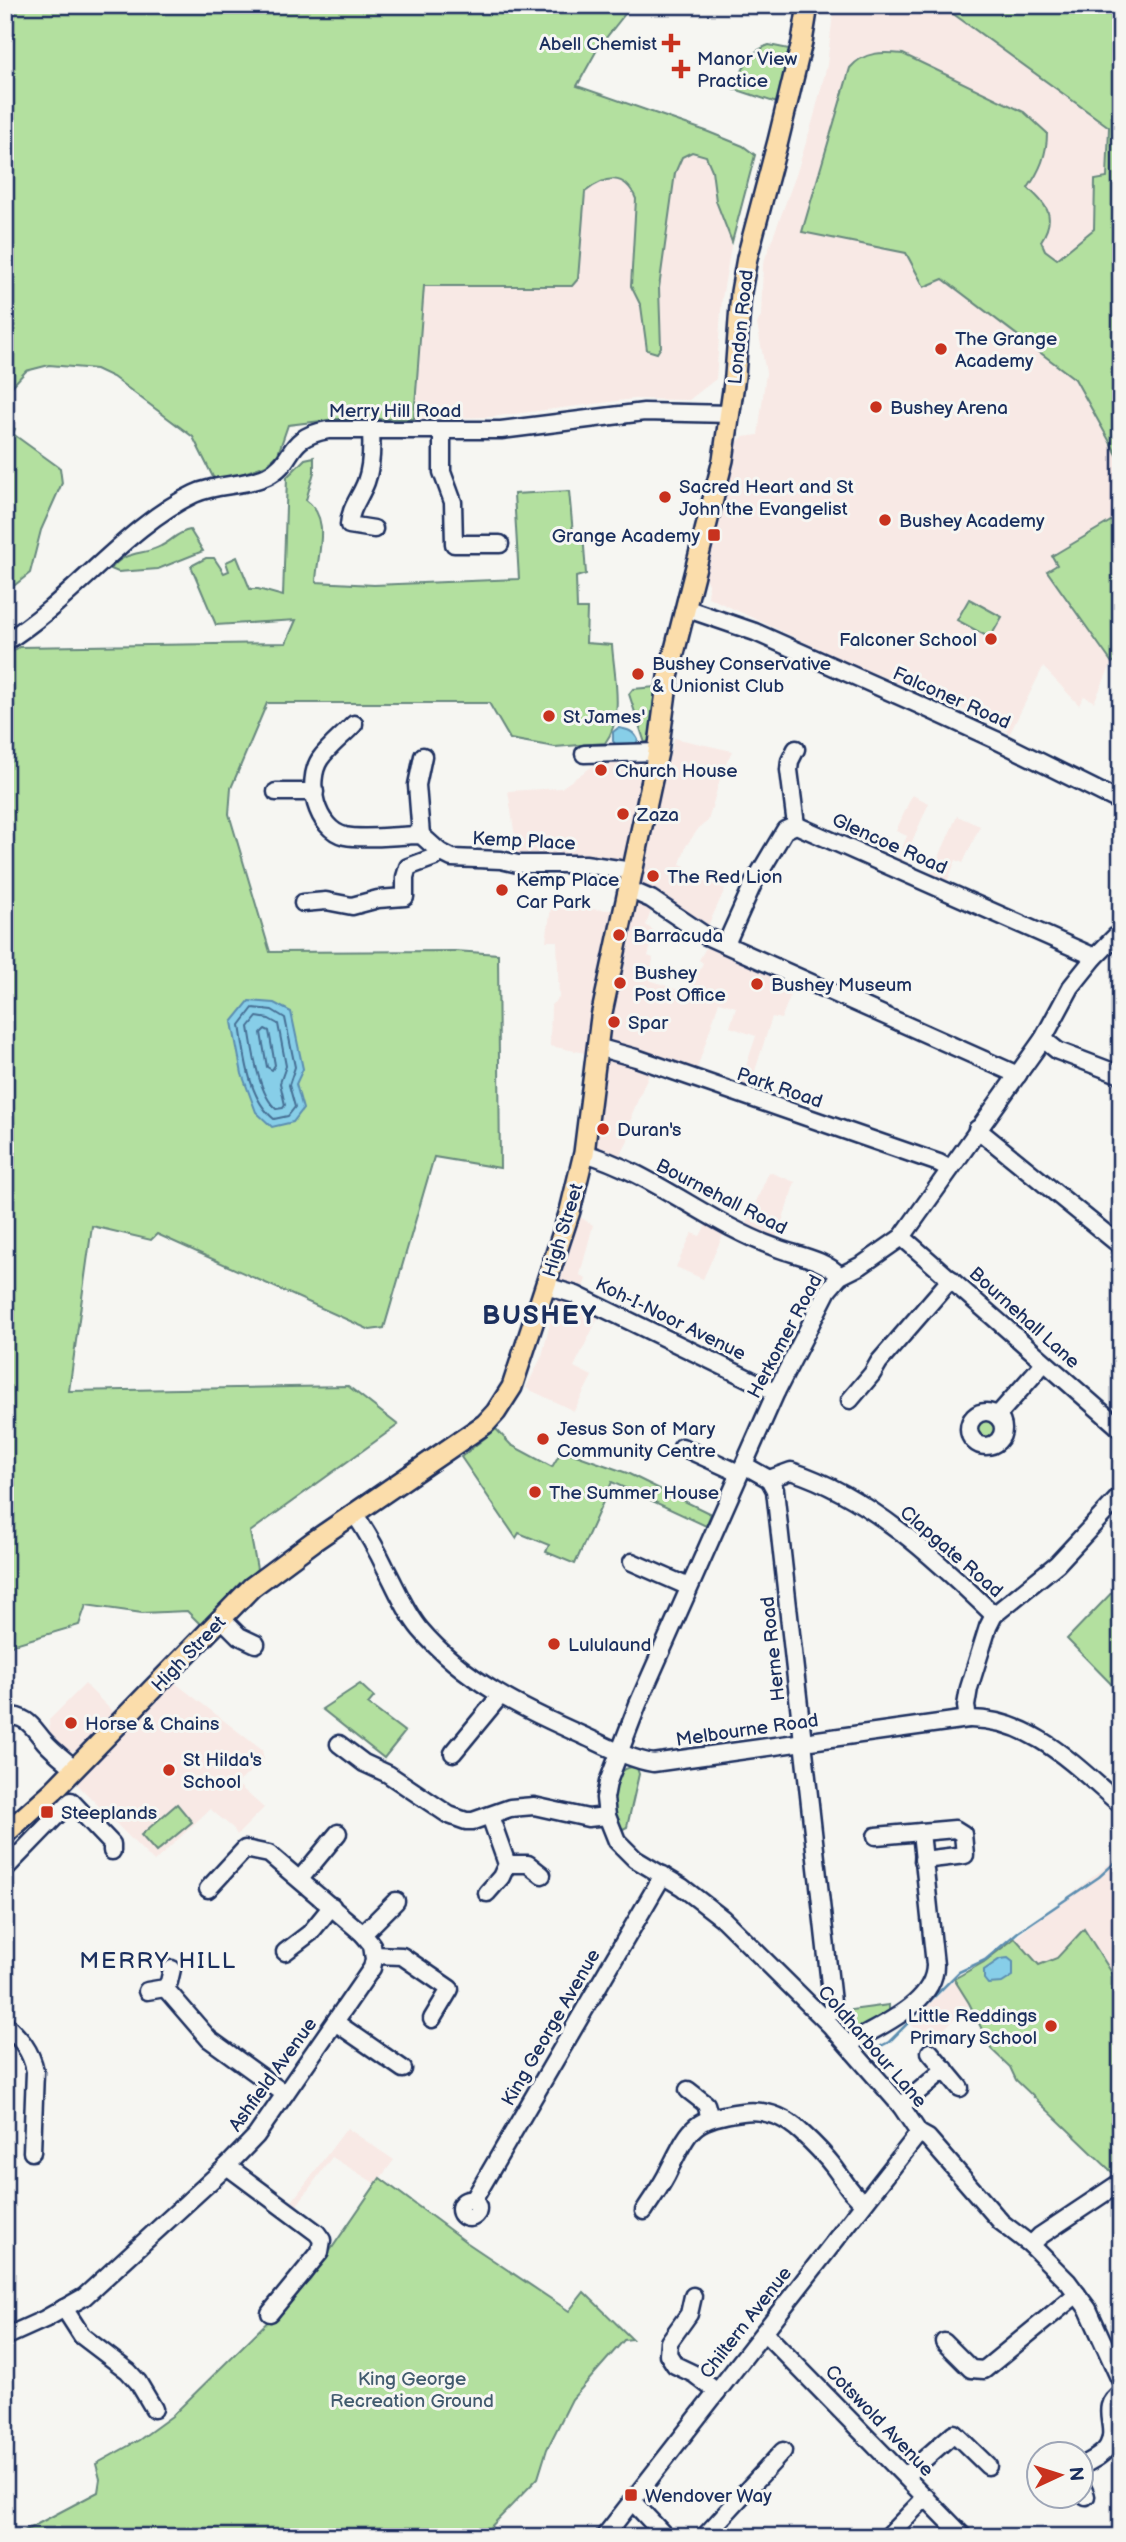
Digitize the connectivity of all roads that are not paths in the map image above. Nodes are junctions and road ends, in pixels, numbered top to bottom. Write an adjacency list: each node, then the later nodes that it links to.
1 (808, 5): 2 (main road, London Road)
2 (730, 414): 4 (street, Merry Hill Road); 7 (main road, London Road)
3 (372, 430): 4 (street, Merry Hill Road); 5 (street); 8 (street, Merry Hill Road)
4 (442, 431): 6 (street)
5 (374, 529)
6 (500, 544)
7 (685, 608): 11 (main road, High Street); 16 (street, Falconer Road)
8 (5, 642)
9 (354, 724): 15 (street)
10 (796, 749): 17 (street)
11 (658, 752): 12 (street); 20 (main road, High Street)
12 (584, 754)
13 (423, 756): 18 (street)
14 (276, 792): 15 (street)
15 (315, 792): 18 (street)
16 (1121, 802)
17 (796, 825): 23 (street); 24 (street, Glencoe Road)
18 (421, 835): 19 (street)
19 (440, 852): 20 (street, Kemp Place); 21 (street)
20 (630, 880): 23 (street, Kemp Place); 26 (main road, High Street)
21 (303, 903)
22 (1121, 931): 24 (street, Herkomer Road)
23 (726, 944): 27 (street, Kemp Place)
24 (1095, 957): 25 (street, Herkomer Road)
25 (1042, 1039): 27 (street, Herkomer Road); 28 (street)
26 (597, 1047): 30 (main road, High Street); 31 (street, Park Road)
27 (1018, 1075): 29 (street, Herkomer Road)
28 (1121, 1075)
29 (977, 1129): 31 (street, Herkomer Road); 33 (street)
30 (584, 1153): 34 (street, Bournehall Road); 36 (main road, High Street)
31 (950, 1169): 32 (street, Herkomer Road)
32 (902, 1237): 34 (street, Herkomer Road); 35 (street, Bournehall Lane)
33 (1121, 1246)
34 (840, 1276): 38 (street, Herkomer Road)
35 (951, 1279): 37 (street, Bournehall Lane); 39 (street)
36 (546, 1286): 38 (street, Koh-I-Noor Avenue); 46 (main road, High Street)
37 (1044, 1363): 40 (street); 41 (street, Bournehall Lane)
38 (776, 1392): 43 (street, Herkomer Road)
39 (850, 1400)
40 (997, 1416)
41 (1121, 1429)
42 (682, 1447): 43 (street)
43 (742, 1469): 44 (street); 48 (street, Herkomer Road)
44 (769, 1479): 49 (street, Clapgate Road); 55 (street, Herne Road)
45 (1121, 1495): 49 (street)
46 (354, 1513): 50 (main road, High Street); 52 (street, Melbourne Road)
47 (632, 1562): 48 (street)
48 (689, 1587): 57 (street, Herkomer Road)
49 (994, 1615): 54 (street)
50 (221, 1618): 51 (street); 59 (main road, High Street)
51 (256, 1644)
52 (500, 1696): 57 (street, Melbourne Road); 58 (street)
53 (5, 1715): 59 (street)
54 (968, 1719): 55 (street, Melbourne Road); 60 (street, Melbourne Road)
55 (803, 1743): 57 (street, Melbourne Road); 85 (street, Herne Road)
56 (340, 1744): 61 (street)
57 (620, 1752): 62 (street, Coldharbour Lane)
58 (453, 1753)
59 (75, 1769): 64 (main road, High Street)
60 (1119, 1804)
61 (489, 1816): 62 (street); 70 (street)
62 (607, 1816): 73 (street, Coldharbour Lane)
63 (921, 1832): 66 (street); 69 (street); 69 (street)
64 (7, 1833): 67 (street)
65 (338, 1833): 74 (street)
66 (876, 1836)
67 (25, 1850): 68 (street); 71 (street)
68 (112, 1851)
69 (923, 1860): 89 (street)
70 (507, 1864): 72 (street); 76 (street)
71 (5, 1869)
72 (541, 1875)
73 (663, 1875): 89 (street, Coldharbour Lane); 102 (street, King George Avenue)
74 (300, 1879): 75 (street); 78 (street)
75 (208, 1889)
76 (487, 1893)
77 (396, 1901): 79 (street)
78 (332, 1906): 79 (street); 80 (street)
79 (363, 1934): 81 (street)
80 (285, 1952)
81 (374, 1955): 86 (street); 87 (street, Ashfield Avenue)
82 (172, 1969): 83 (street)
83 (165, 1988): 84 (street); 95 (street)
84 (147, 1991)
85 (833, 2011)
86 (432, 2019)
87 (335, 2022): 92 (street); 95 (street, Ashfield Avenue)
88 (5, 2024): 99 (street)
89 (848, 2045): 96 (street, Coldharbour Lane)
90 (930, 2052): 91 (street)
91 (944, 2069): 93 (street); 96 (street)
92 (403, 2070)
93 (960, 2088)
94 (688, 2090): 97 (street)
95 (285, 2094): 100 (street, Ashfield Avenue)
96 (901, 2106): 98 (street, Coldharbour Lane)
97 (710, 2118): 103 (street); 104 (street)
98 (919, 2133): 103 (street, Chiltern Avenue); 105 (street, Coldharbour Lane)
99 (33, 2152)
100 (227, 2166): 108 (street, Ashfield Avenue); 109 (street)
101 (1121, 2182): 105 (street)
102 (473, 2201)
103 (864, 2203): 110 (street, Chiltern Avenue)
104 (644, 2211)
105 (1031, 2245): 106 (street, Coldharbour Lane)
106 (1077, 2294): 112 (street); 113 (street, Coldharbour Lane)
107 (693, 2296): 114 (street)
108 (64, 2308): 111 (street, Ashfield Avenue); 116 (street)
109 (270, 2313)
110 (764, 2332): 114 (street, Chiltern Avenue); 120 (street, Cotswold Avenue)
111 (5, 2337)
112 (944, 2342)
113 (1121, 2382)
114 (718, 2392): 122 (street, Chiltern Avenue)
115 (1121, 2393): 118 (street)
116 (154, 2409)
117 (783, 2451): 125 (street)
118 (1094, 2458)
119 (988, 2466): 120 (street)
120 (905, 2476): 121 (street, Cotswold Avenue)
121 (926, 2497): 126 (street); 127 (street, Cotswold Avenue)
122 (633, 2502): 123 (street, Chiltern Avenue); 124 (street)
123 (604, 2537)
124 (666, 2537)
125 (704, 2537)
126 (887, 2537)
127 (964, 2537)

